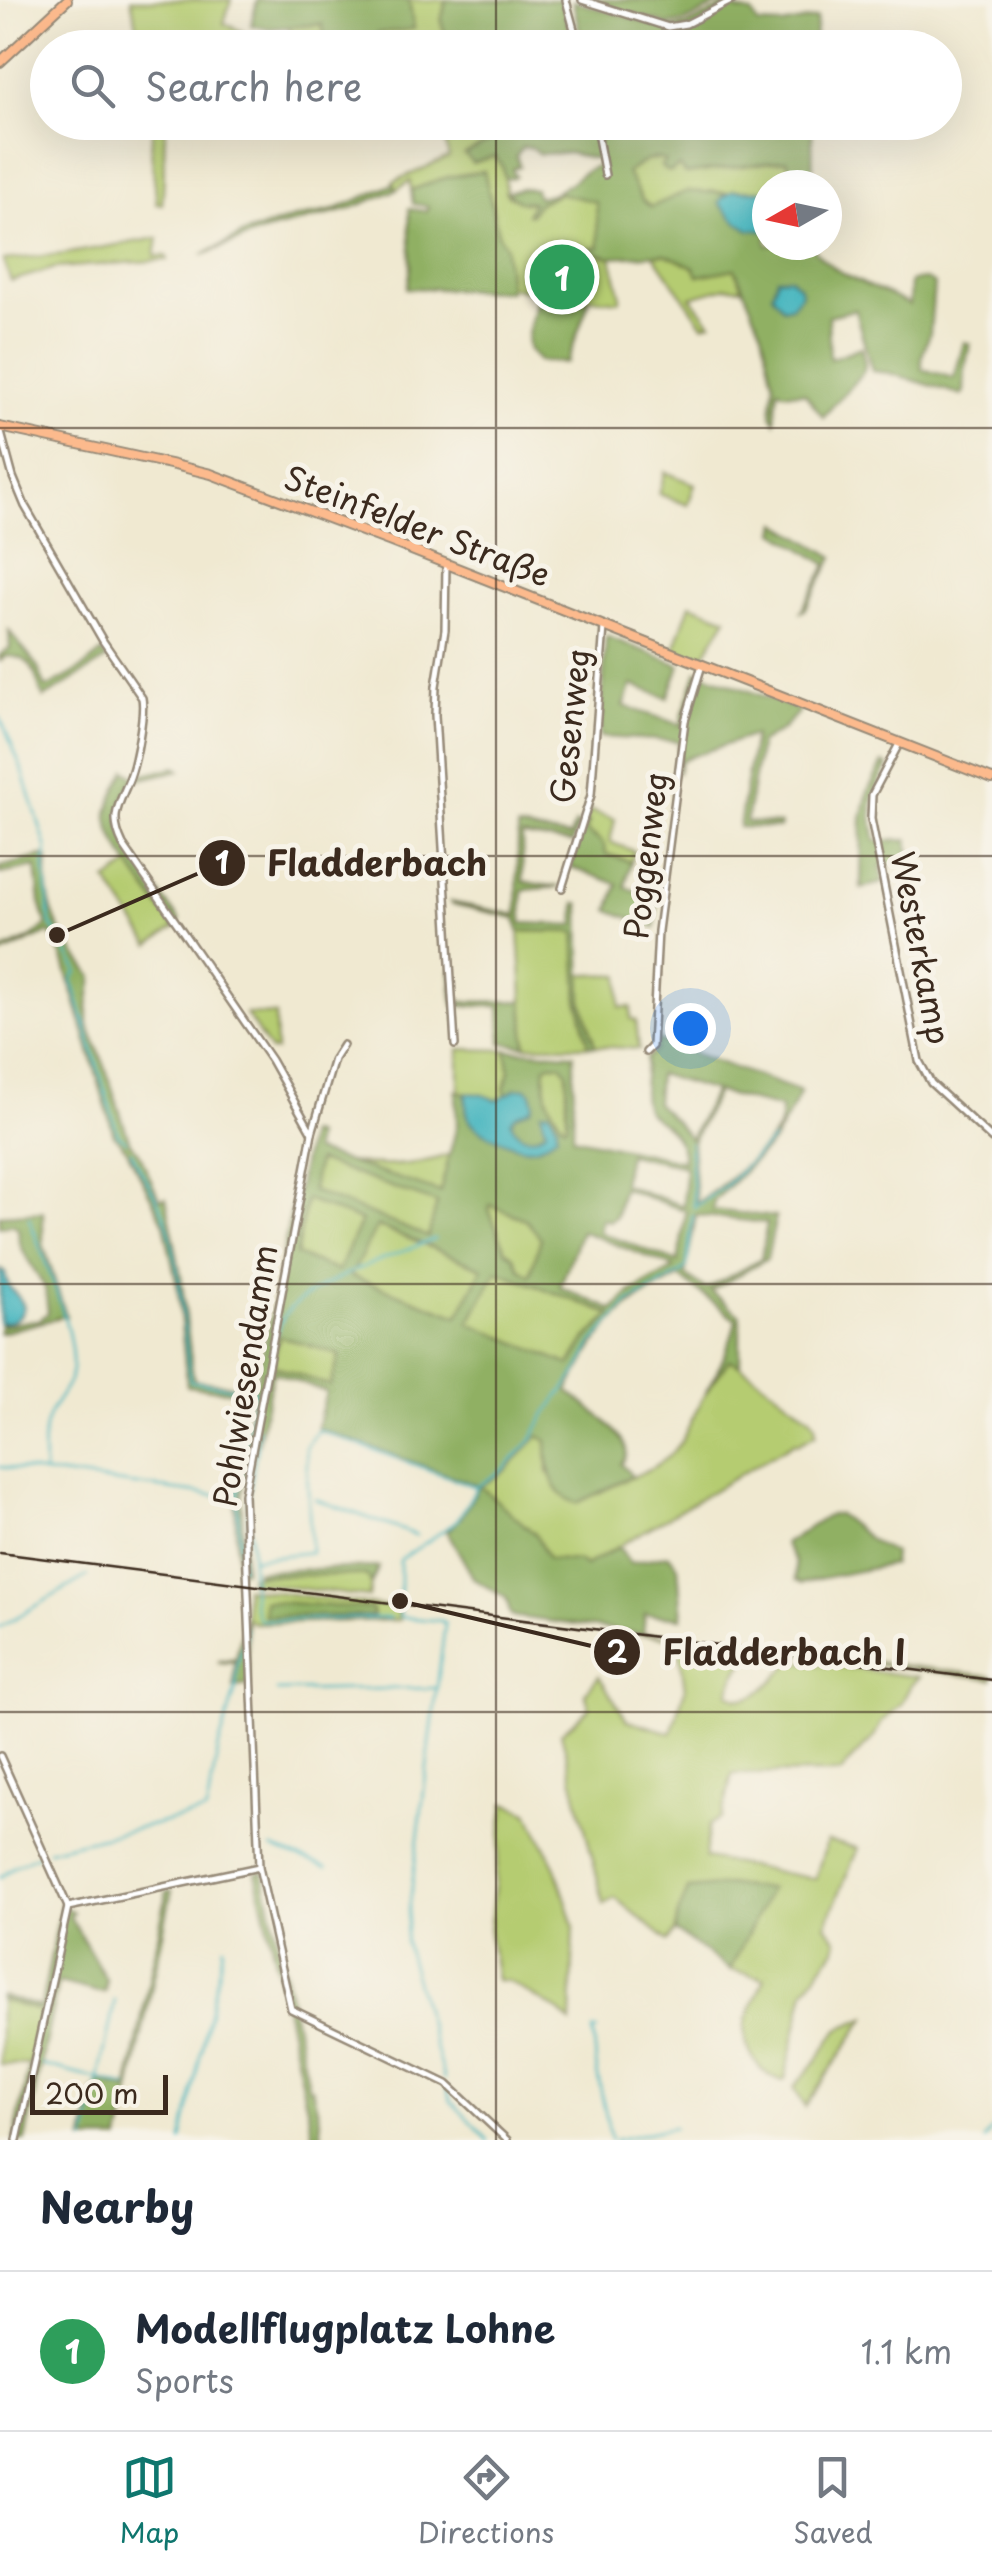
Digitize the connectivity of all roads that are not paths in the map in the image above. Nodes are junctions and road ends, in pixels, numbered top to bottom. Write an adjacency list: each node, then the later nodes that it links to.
1 (67, 0): 5 (main road)
2 (566, 0): 6 (street)
3 (582, 0): 4 (street)
4 (733, 0)
5 (35, 30)
6 (574, 30)
7 (30, 34): 8 (main road)
8 (0, 62)
9 (599, 140): 10 (street)
10 (606, 175)
11 (0, 428): 12 (main road, Steinfelder Straße); 21 (street)
12 (446, 564): 13 (main road, Steinfelder Straße); 19 (street)
13 (604, 627): 14 (main road, Steinfelder Straße); 17 (street, Gesenweg)
14 (702, 665): 15 (main road, Steinfelder Straße); 20 (street, Poggenweg)
15 (900, 742): 16 (main road, Steinfelder Straße); 22 (street, Westerkamp)
16 (992, 778)
17 (562, 888)
18 (342, 1045): 21 (street, Pohlwiesendamm)
19 (454, 1045)
20 (646, 1052)
21 (312, 1133): 24 (street, Pohlwiesendamm)
22 (992, 1139)
23 (0, 1756): 25 (street)
24 (259, 1867): 25 (street); 27 (street, Pohlwiesendamm)
25 (68, 1908): 26 (street)
26 (17, 2140)
27 (507, 2140)

